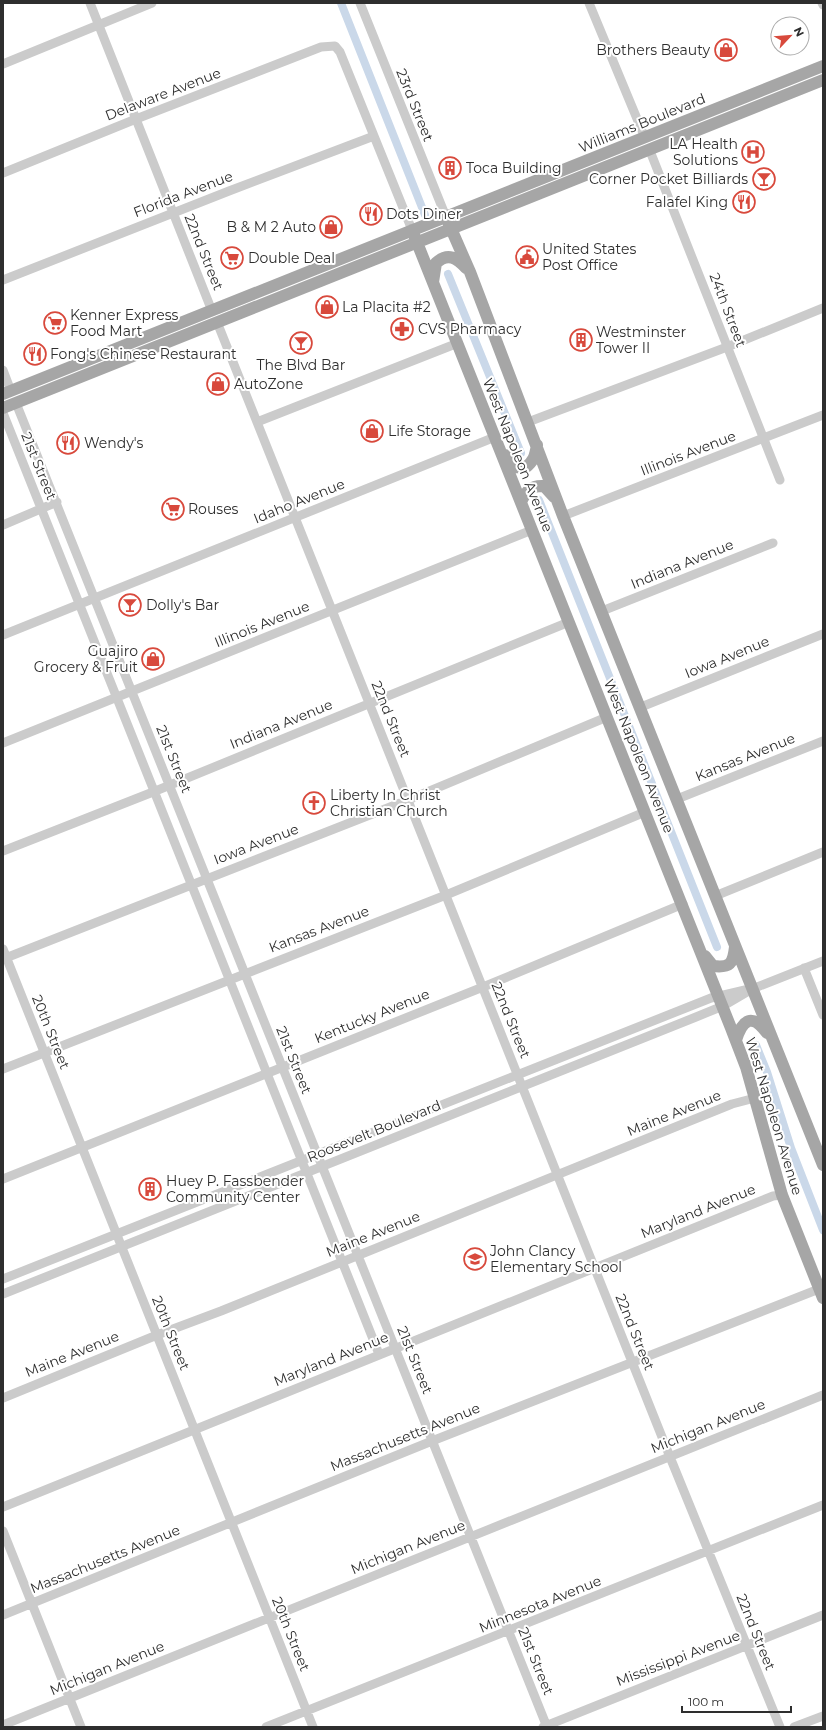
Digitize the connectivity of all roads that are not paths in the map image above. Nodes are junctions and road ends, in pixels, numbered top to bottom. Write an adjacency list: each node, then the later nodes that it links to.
1 (90, 3): 5 (street, 22nd Street)
2 (152, 3): 5 (street)
3 (360, 3): 17 (street, 23rd Street)
4 (589, 3): 12 (street)
5 (98, 24): 6 (street); 9 (street, 22nd Street)
6 (3, 64)
7 (823, 66): 10 (main road, Williams Boulevard)
8 (823, 80): 13 (main road, Williams Boulevard)
9 (136, 118): 11 (street, Delaware Avenue); 15 (street, Delaware Avenue); 16 (street, 22nd Street)
10 (681, 124): 12 (main road, Williams Boulevard); 13 (main road)
11 (374, 136): 16 (street, Florida Avenue); 19 (street)
12 (645, 138): 14 (main road); 17 (main road, Williams Boulevard)
13 (650, 151): 14 (main road, Williams Boulevard); 29 (street, 24th Street)
14 (620, 162): 18 (main road, Williams Boulevard)
15 (3, 173)
16 (174, 213): 22 (street, Florida Avenue); 25 (street, 22nd Street)
17 (446, 217): 18 (main road, West Napoleon Avenue); 19 (main road, Williams Boulevard)
18 (451, 229): 20 (main road, Williams Boulevard); 21 (main road, West Napoleon Avenue)
19 (412, 230): 20 (main road, West Napoleon Avenue); 25 (main road, Williams Boulevard)
20 (417, 243): 23 (main road, West Napoleon Avenue); 26 (main road, Williams Boulevard)
21 (470, 272): 23 (main road); 39 (main road, West Napoleon Avenue)
22 (3, 280)
23 (433, 282): 28 (main road, West Napoleon Avenue)
24 (823, 308): 29 (street)
25 (212, 311): 27 (main road); 31 (main road, Williams Boulevard)
26 (217, 322): 27 (main road, Williams Boulevard); 38 (street, 22nd Street)
27 (196, 331): 34 (main road, Williams Boulevard)
28 (458, 343): 38 (street); 40 (main road, West Napoleon Avenue)
29 (727, 347): 39 (street); 41 (street, 24th Street)
30 (3, 370): 32 (street)
31 (35, 381): 32 (main road, Williams Boulevard); 33 (main road)
32 (7, 393)
33 (3, 401)
34 (16, 403): 35 (main road, Williams Boulevard); 45 (street, 21st Street)
35 (3, 408)
36 (3, 413): 48 (street, 21st Street)
37 (823, 415): 41 (street, Illinois Avenue)
38 (257, 422): 50 (street, 22nd Street)
39 (528, 422): 42 (main road, West Napoleon Avenue)
40 (495, 437): 43 (main road, West Napoleon Avenue); 50 (street, Idaho Avenue)
41 (763, 439): 44 (street, 24th Street); 49 (street, Illinois Avenue)
42 (536, 445): 43 (main road); 47 (main road, West Napoleon Avenue)
43 (500, 450): 46 (main road, West Napoleon Avenue)
44 (780, 480)
45 (57, 502): 48 (street); 54 (street, 21st Street)
46 (521, 502): 47 (main road); 52 (main road, West Napoleon Avenue)
47 (558, 502): 49 (main road, West Napoleon Avenue)
48 (41, 509): 51 (street); 55 (street, 21st Street)
49 (564, 516): 57 (main road, West Napoleon Avenue)
50 (295, 517): 54 (street, Idaho Avenue); 56 (street, 22nd Street)
51 (3, 525)
52 (532, 530): 56 (street, Illinois Avenue); 58 (main road, West Napoleon Avenue)
53 (773, 543): 57 (street, Indiana Avenue)
54 (95, 599): 55 (street, Idaho Avenue); 61 (street, 21st Street)
55 (79, 605): 60 (street, Idaho Avenue); 62 (street, 21st Street)
56 (332, 611): 61 (street, Illinois Avenue); 63 (street, 22nd Street)
57 (602, 611): 64 (main road, West Napoleon Avenue)
58 (569, 622): 63 (street, Indiana Avenue); 65 (main road, West Napoleon Avenue)
59 (823, 634): 64 (street, Iowa Avenue)
60 (3, 635)
61 (132, 691): 62 (street, Illinois Avenue); 68 (street, 21st Street)
62 (116, 698): 67 (street, Illinois Avenue); 69 (street, 21st Street)
63 (370, 704): 68 (street, Indiana Avenue); 71 (street, 22nd Street)
64 (641, 707): 70 (main road, West Napoleon Avenue)
65 (607, 717): 71 (street, Iowa Avenue); 72 (main road, West Napoleon Avenue)
66 (823, 741): 70 (street, Kansas Avenue)
67 (3, 743)
68 (169, 785): 69 (street, Indiana Avenue); 75 (street, 21st Street)
69 (153, 792): 73 (street, Indiana Avenue); 76 (street, 21st Street)
70 (677, 799): 78 (main road, West Napoleon Avenue)
71 (408, 800): 75 (street, Iowa Avenue); 77 (street, 22nd Street)
72 (645, 812): 77 (street, Kansas Avenue); 79 (main road, West Napoleon Avenue)
73 (3, 851)
74 (823, 852): 78 (street)
75 (206, 878): 76 (street, Iowa Avenue); 85 (street, 21st Street)
76 (191, 885): 82 (street, Iowa Avenue); 86 (street, 21st Street)
77 (446, 895): 85 (street, Kansas Avenue); 87 (street, 22nd Street)
78 (715, 896): 80 (main road, West Napoleon Avenue)
79 (683, 904): 81 (main road, West Napoleon Avenue); 87 (street, Kentucky Avenue)
80 (736, 947): 81 (main road); 88 (main road, West Napoleon Avenue)
81 (700, 949): 89 (main road, West Napoleon Avenue)
82 (4, 955): 93 (street, 20th Street)
83 (823, 961): 84 (street, Roosevelt Boulevard)
84 (804, 968): 88 (street, Roosevelt Boulevard); 90 (street)
85 (244, 973): 86 (street, Kansas Avenue); 94 (street, 21st Street)
86 (229, 979): 93 (street, Kansas Avenue); 96 (street, 21st Street)
87 (483, 987): 94 (street, Kentucky Avenue); 97 (street, 22nd Street)
88 (752, 989): 89 (street, Roosevelt Boulevard); 92 (main road, West Napoleon Avenue)
89 (720, 1001): 91 (main road, West Napoleon Avenue); 97 (street, Roosevelt Boulevard); 98 (street, Roosevelt Boulevard)
90 (823, 1015)
91 (736, 1040): 92 (main road); 99 (main road, West Napoleon Avenue)
92 (773, 1040): 103 (main road, West Napoleon Avenue)
93 (44, 1053): 95 (street, Kansas Avenue); 100 (street, 20th Street)
94 (282, 1067): 96 (street, Kentucky Avenue); 101 (street, 21st Street)
95 (3, 1069)
96 (267, 1073): 100 (street, Kentucky Avenue); 102 (street, 21st Street)
97 (518, 1074): 98 (street, 22nd Street); 101 (street, Roosevelt Boulevard)
98 (522, 1087): 104 (street, Roosevelt Boulevard); 106 (street, 22nd Street)
99 (755, 1098): 106 (street, Maine Avenue); 108 (main road, West Napoleon Avenue)
100 (82, 1147): 107 (street, Kentucky Avenue); 109 (street, 20th Street)
101 (318, 1155): 102 (street, Roosevelt Boulevard); 104 (street, 21st Street)
102 (302, 1161): 105 (street, 21st Street); 109 (street, Roosevelt Boulevard)
103 (823, 1165)
104 (323, 1167): 105 (street, Roosevelt Boulevard); 111 (street, 21st Street)
105 (307, 1173): 110 (street, Roosevelt Boulevard); 112 (street, 21st Street)
106 (558, 1175): 111 (street, Maine Avenue); 113 (street, 22nd Street)
107 (3, 1179)
108 (782, 1195): 113 (street, Maryland Avenue); 115 (main road, West Napoleon Avenue)
109 (116, 1235): 110 (street, 20th Street); 114 (street, Roosevelt Boulevard)
110 (121, 1248): 116 (street, Roosevelt Boulevard); 117 (street, 20th Street)
111 (357, 1255): 112 (street, Maine Avenue); 118 (street, 21st Street)
112 (342, 1261): 117 (street, Maine Avenue); 119 (street, 21st Street)
113 (595, 1268): 118 (street, Maryland Avenue); 120 (street, 22nd Street)
114 (3, 1279)
115 (821, 1293): 120 (street, Massachusetts Avenue)
116 (3, 1294)
117 (157, 1335): 122 (street, Maine Avenue); 123 (street, 20th Street)
118 (394, 1348): 119 (street, Maryland Avenue); 124 (street, 21st Street)
119 (379, 1354): 123 (street, Maryland Avenue)
120 (632, 1362): 124 (street, Massachusetts Avenue); 125 (street, 22nd Street)
121 (823, 1395): 125 (street, Michigan Avenue)
122 (3, 1398)
123 (195, 1430): 127 (street, Maryland Avenue); 128 (street, 20th Street)
124 (432, 1441): 128 (street, Massachusetts Avenue); 130 (street, 21st Street)
125 (670, 1457): 130 (street, Michigan Avenue); 131 (street, 22nd Street)
126 (823, 1505): 131 (street, Minnesota Avenue)
127 (3, 1507)
128 (231, 1523): 132 (street, Massachusetts Avenue); 135 (street, 20th Street)
129 (3, 1532): 132 (street)
130 (471, 1537): 135 (street, Michigan Avenue); 136 (street, 21st Street)
131 (708, 1551): 136 (street, Minnesota Avenue); 137 (street, 22nd Street)
132 (32, 1604): 133 (street, Massachusetts Avenue); 138 (street)
133 (3, 1615)
134 (823, 1616): 137 (street, Mississippi Avenue)
135 (269, 1618): 138 (street, Michigan Avenue); 139 (street, 20th Street)
136 (509, 1631): 139 (street, Minnesota Avenue); 145 (street, 21st Street)
137 (747, 1646): 145 (street, Mississippi Avenue); 146 (street, 22nd Street)
138 (70, 1698): 141 (street, Michigan Avenue); 142 (street)
139 (307, 1710): 143 (street, Minnesota Avenue); 144 (street, 20th Street)
140 (823, 1716): 147 (street)
141 (3, 1725)
142 (81, 1727)
143 (266, 1727)
144 (313, 1727)
145 (545, 1727)
146 (780, 1727)
147 (794, 1727)

